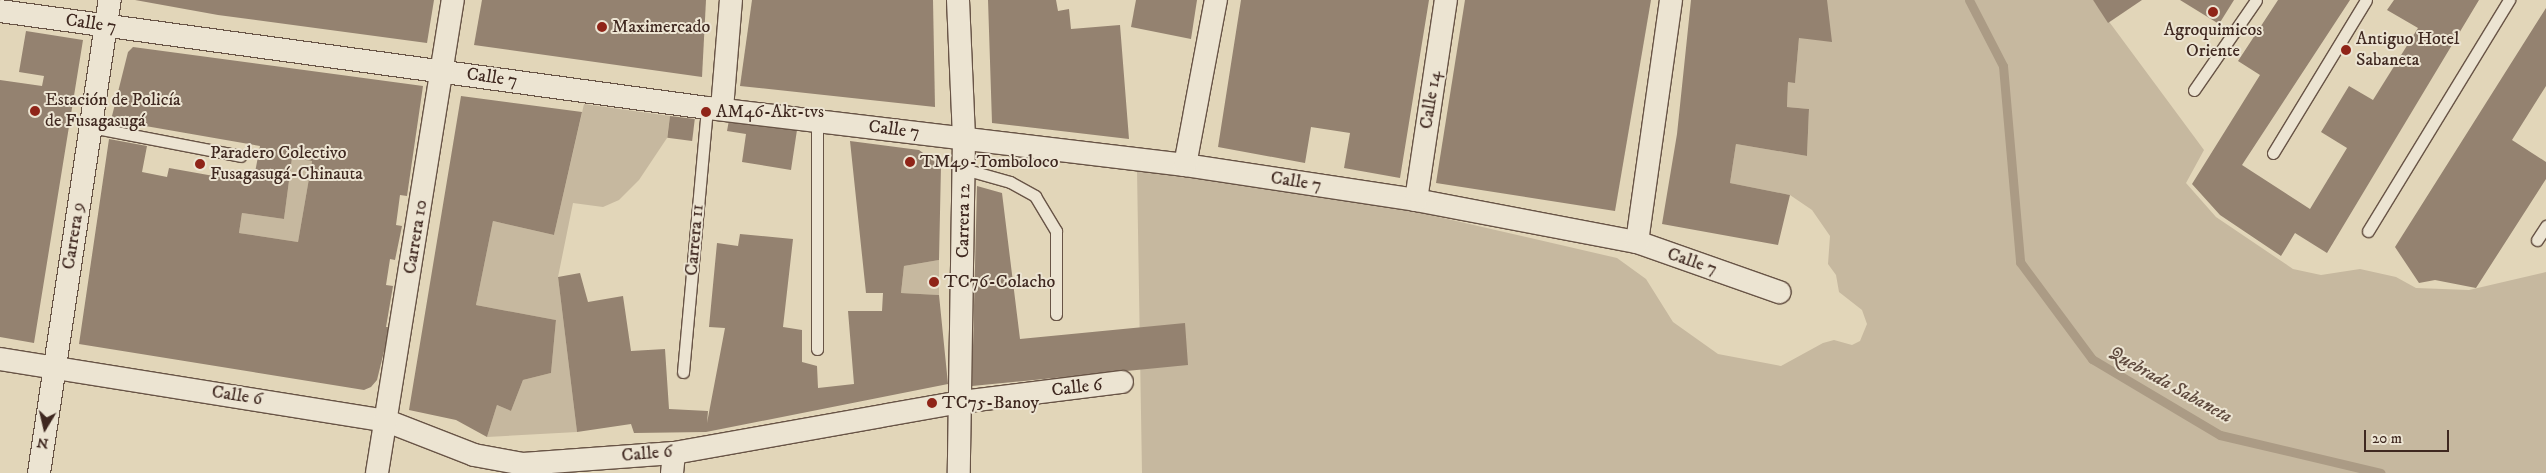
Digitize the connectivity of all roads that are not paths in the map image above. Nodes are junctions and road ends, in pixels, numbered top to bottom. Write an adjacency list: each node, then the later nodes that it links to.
1 (110, 0): 12 (street, Carrera 9)
2 (453, 0): 13 (street, Carrera 10)
3 (731, 0): 15 (street, Carrera 11)
4 (958, 0): 18 (street, Carrera 12)
5 (1216, 0): 21 (street)
6 (1446, 0): 23 (street, Calle 14)
7 (1671, 0): 27 (street)
8 (2256, 0): 14 (lane)
9 (2366, 0): 19 (lane)
10 (2510, 0): 25 (lane)
11 (0, 11): 12 (street, Calle 7)
12 (105, 26): 13 (street, Calle 7); 17 (street, Carrera 9)
13 (442, 71): 15 (street, Calle 7); 36 (street, Carrera 10)
14 (2194, 90)
15 (714, 108): 16 (street, Calle 7); 33 (lane, Carrera 11)
16 (817, 120): 18 (street, Calle 7); 30 (lane)
17 (90, 127): 20 (lane); 32 (street, Carrera 9)
18 (964, 138): 21 (street, Calle 7); 22 (street, Carrera 12)
19 (2273, 153)
20 (240, 156)
21 (1185, 165): 23 (street, Calle 7)
22 (964, 169): 29 (lane); 35 (street, Carrera 12)
23 (1416, 200): 27 (street, Calle 7)
24 (2546, 226): 26 (lane)
25 (2368, 231)
26 (2537, 240)
27 (1637, 242): 28 (street, Calle 7)
28 (1779, 292)
29 (1056, 314)
30 (817, 349)
31 (0, 359): 32 (street, Calle 6)
32 (54, 367): 36 (street, Calle 6); 38 (street, Carrera 9)
33 (683, 372)
34 (1122, 382): 35 (street, Calle 6)
35 (961, 402): 37 (street, Calle 6); 40 (street, Carrera 12)
36 (387, 420): 37 (street, Calle 6); 39 (street, Carrera 10)
37 (673, 463)
38 (39, 473)
39 (377, 473)
40 (959, 473)

